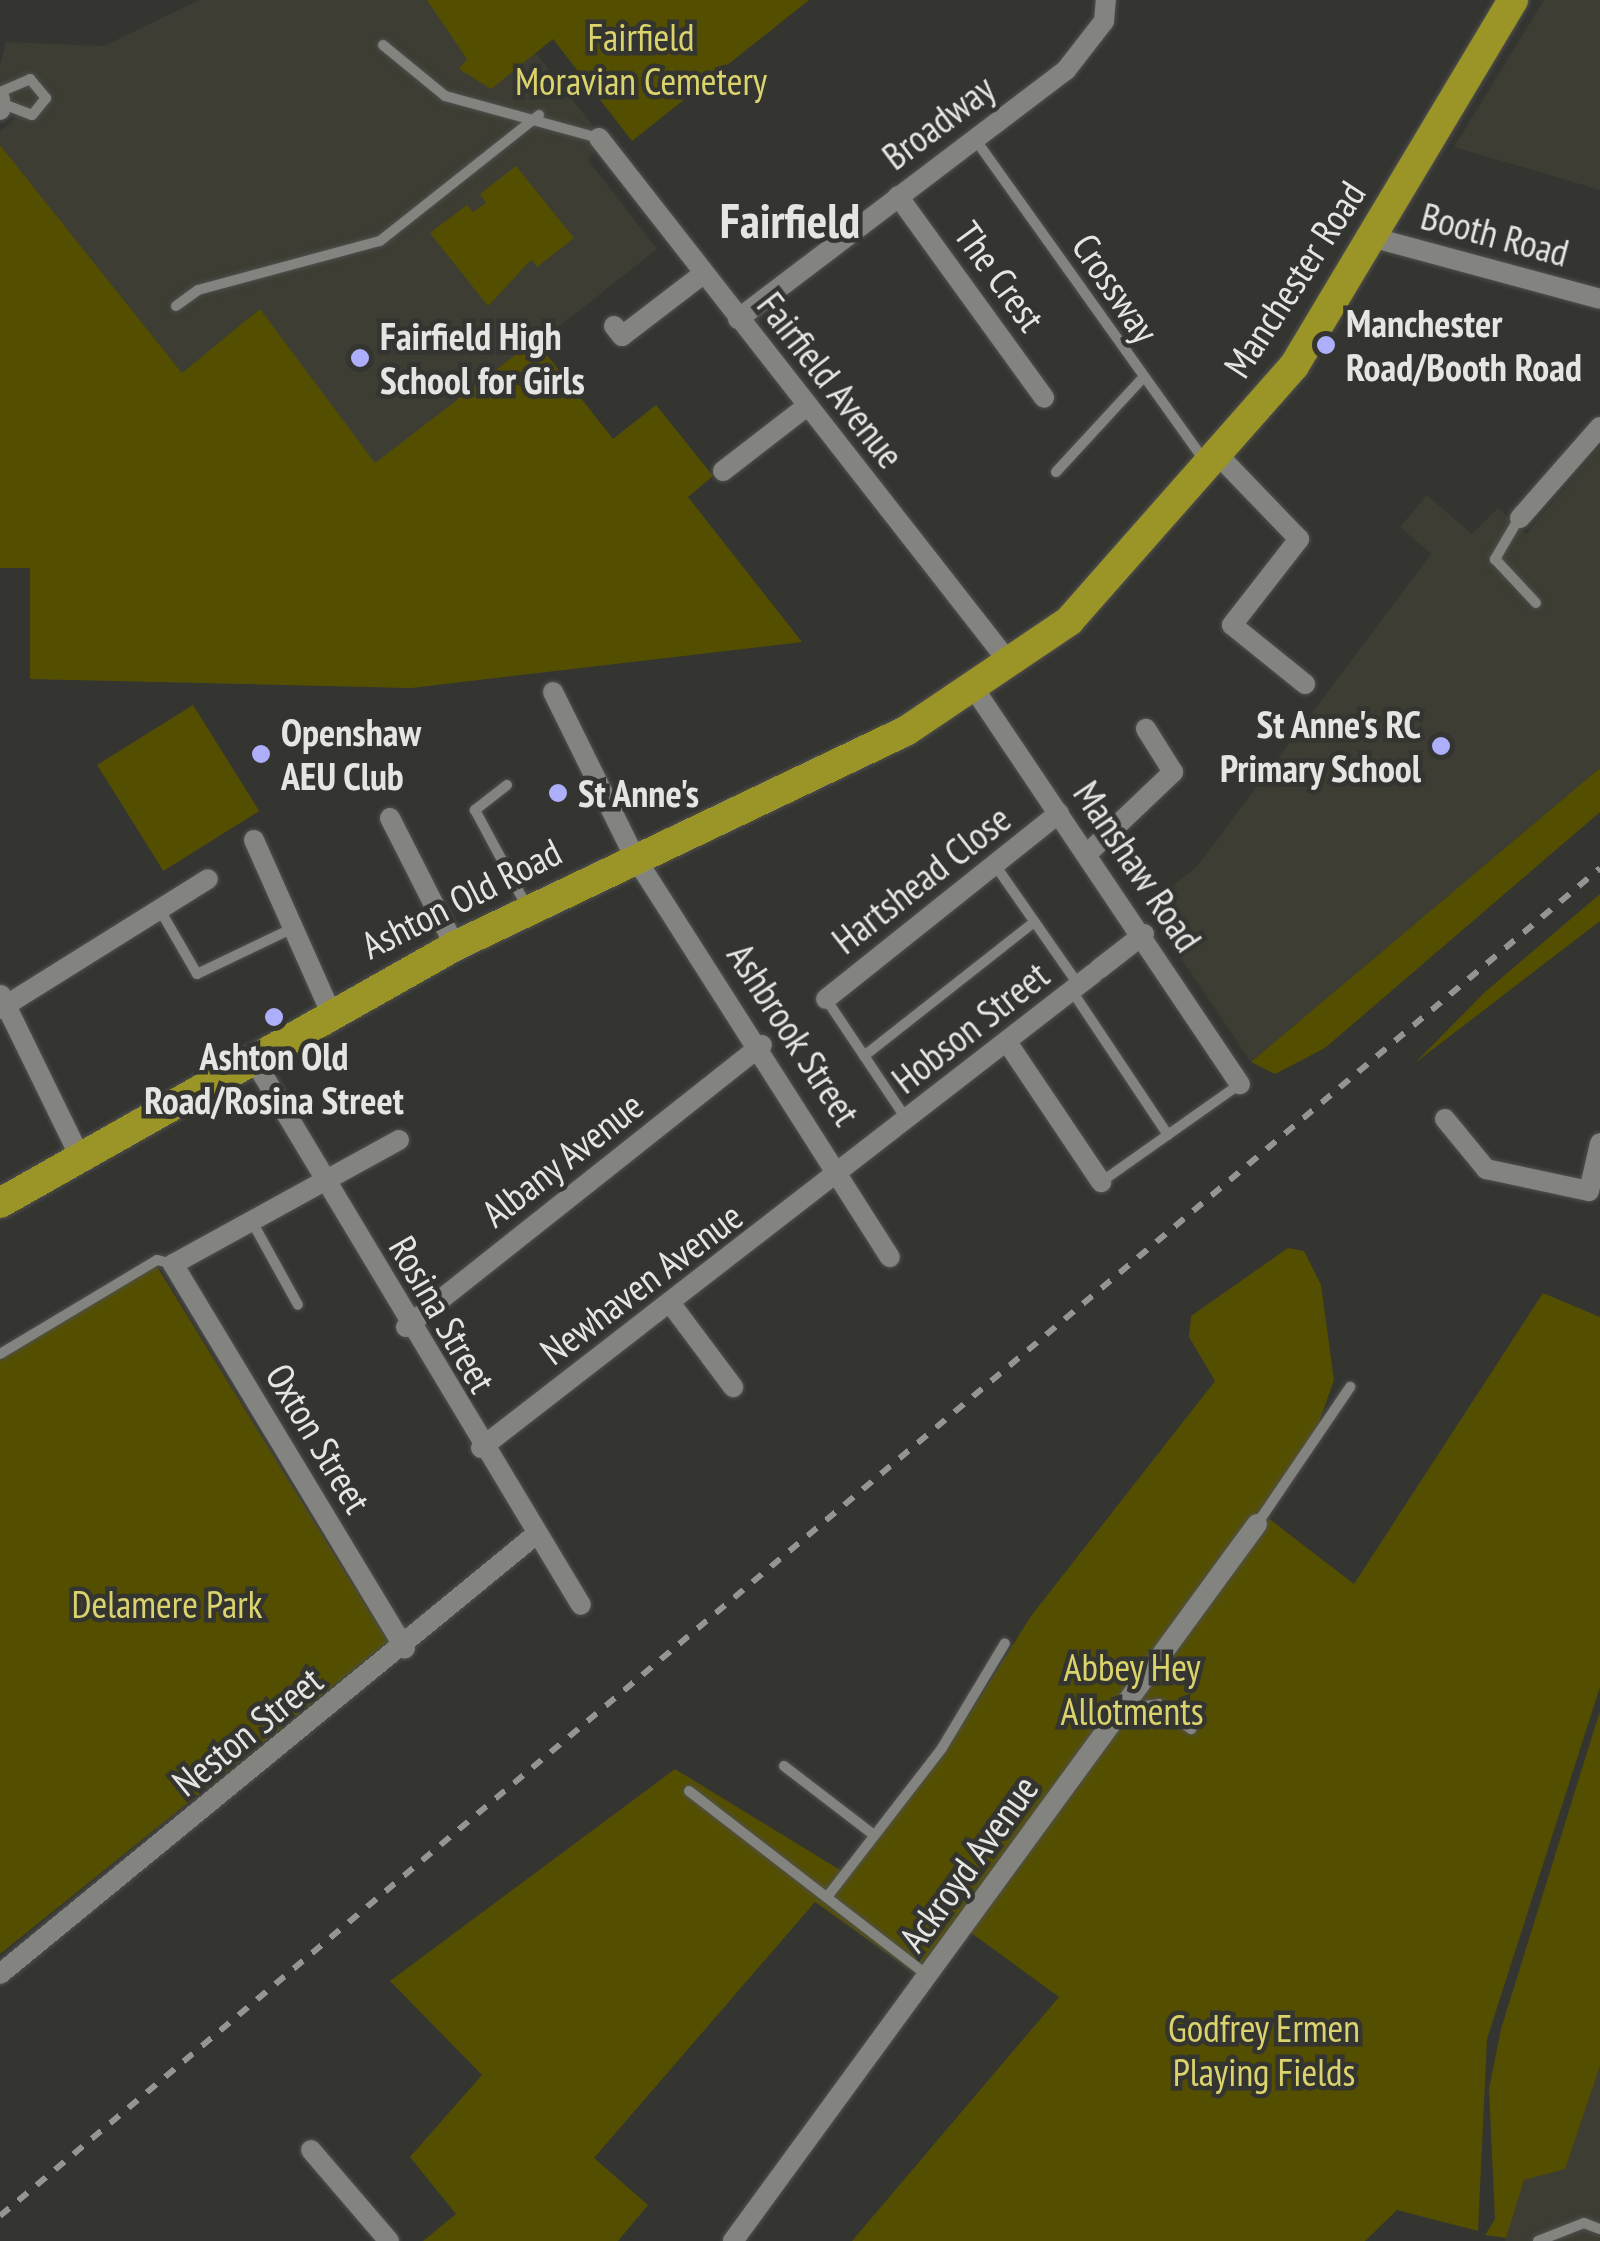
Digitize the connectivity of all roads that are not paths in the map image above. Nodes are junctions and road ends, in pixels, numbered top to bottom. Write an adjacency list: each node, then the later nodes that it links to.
1 (1106, 0): 6 (street, Broadway)
2 (1512, 0): 8 (highway, Manchester Road)
3 (383, 45): 4 (lane)
4 (538, 115): 5 (lane); 11 (lane)
5 (598, 138): 9 (street, Fairfield Avenue)
6 (975, 138): 7 (street, Broadway); 14 (lane, Crossway)
7 (898, 196): 12 (street, Broadway); 15 (street, The Crest)
8 (1370, 236): 10 (street, Booth Road); 18 (highway, Manchester Road)
9 (703, 274): 12 (street, Fairfield Avenue); 13 (street)
10 (1600, 300)
11 (176, 306)
12 (738, 318): 16 (street, Fairfield Avenue)
13 (614, 326)
14 (1141, 380): 18 (lane, Crossway); 20 (lane)
15 (1044, 398)
16 (807, 406): 19 (street); 24 (street, Fairfield Avenue)
17 (1600, 426): 21 (street)
18 (1215, 462): 23 (highway, Manchester Road); 25 (street)
19 (723, 471)
20 (1056, 472)
21 (1520, 518): 22 (lane)
22 (1536, 603)
23 (1069, 620): 24 (highway, Ashton Old Road)
24 (1011, 665): 26 (highway, Ashton Old Road)
25 (1304, 684)
26 (975, 690): 30 (street, Manshaw Road); 33 (highway, Ashton Old Road)
27 (553, 692): 33 (street, Ashbrook Street)
28 (1146, 728): 34 (street)
29 (508, 785): 37 (lane)
30 (1060, 814): 34 (street, Manshaw Road); 35 (street, Hartshead Close)
31 (390, 818): 42 (street)
32 (254, 840): 40 (street)
33 (633, 854): 37 (highway, Ashton Old Road); 48 (street, Ashbrook Street)
34 (1087, 854): 41 (street, Manshaw Road)
35 (994, 864): 39 (lane); 44 (street, Hartshead Close)
36 (208, 879): 38 (street)
37 (527, 908): 42 (highway, Ashton Old Road)
38 (160, 909): 40 (lane); 45 (street)
39 (1034, 922): 43 (lane); 50 (lane)
40 (293, 928): 46 (street)
41 (1144, 934): 43 (street, Hobson Street); 51 (street, Manshaw Road)
42 (454, 946): 46 (highway, Ashton Old Road)
43 (1086, 980): 47 (street, Hobson Street); 54 (lane)
44 (826, 999): 50 (lane)
45 (2, 1002): 57 (street)
46 (330, 1012): 49 (highway, Ashton Old Road)
47 (1007, 1042): 53 (street, Hobson Street); 60 (street)
48 (762, 1045): 58 (street, Ashbrook Street); 68 (street, Albany Avenue)
49 (251, 1055): 57 (highway, Ashton Old Road); 59 (street, Rosina Street)
50 (864, 1056): 53 (lane)
51 (1240, 1084): 54 (lane)
52 (1446, 1119): 61 (street)
53 (907, 1121): 58 (street, Hobson Street)
54 (1168, 1134): 60 (lane)
55 (399, 1140): 59 (street)
56 (1600, 1143): 61 (street)
57 (78, 1153): 62 (highway, Ashton Old Road)
58 (842, 1172): 64 (street, Ashbrook Street); 66 (street, Newhaven Avenue)
59 (325, 1176): 63 (street); 68 (street, Rosina Street)
60 (1101, 1182)
61 (1594, 1192)
62 (0, 1202)
63 (250, 1218): 65 (street); 67 (lane)
64 (890, 1258)
65 (173, 1264): 69 (lane); 77 (street, Oxton Street)
66 (671, 1304): 70 (street); 72 (street, Newhaven Avenue)
67 (298, 1305)
68 (406, 1327): 72 (street, Rosina Street)
69 (0, 1354)
70 (734, 1387)
71 (1350, 1388): 73 (lane)
72 (481, 1448): 74 (street, Rosina Street)
73 (1257, 1524): 78 (street, Ackroyd Avenue)
74 (534, 1536): 75 (street, Rosina Street); 77 (street, Neston Street)
75 (581, 1605)
76 (1006, 1643): 82 (lane)
77 (405, 1648): 84 (street, Neston Street)
78 (1123, 1711): 79 (lane); 85 (street, Ackroyd Avenue)
79 (1191, 1729)
80 (784, 1766): 82 (lane)
81 (688, 1791): 83 (lane)
82 (870, 1832): 83 (lane)
83 (827, 1896): 85 (lane)
84 (0, 1974)
85 (929, 1976): 89 (street, Ackroyd Avenue)
86 (311, 2150): 88 (street)
87 (1600, 2230): 90 (lane)
88 (389, 2241)
89 (733, 2241)
90 (1538, 2241)

